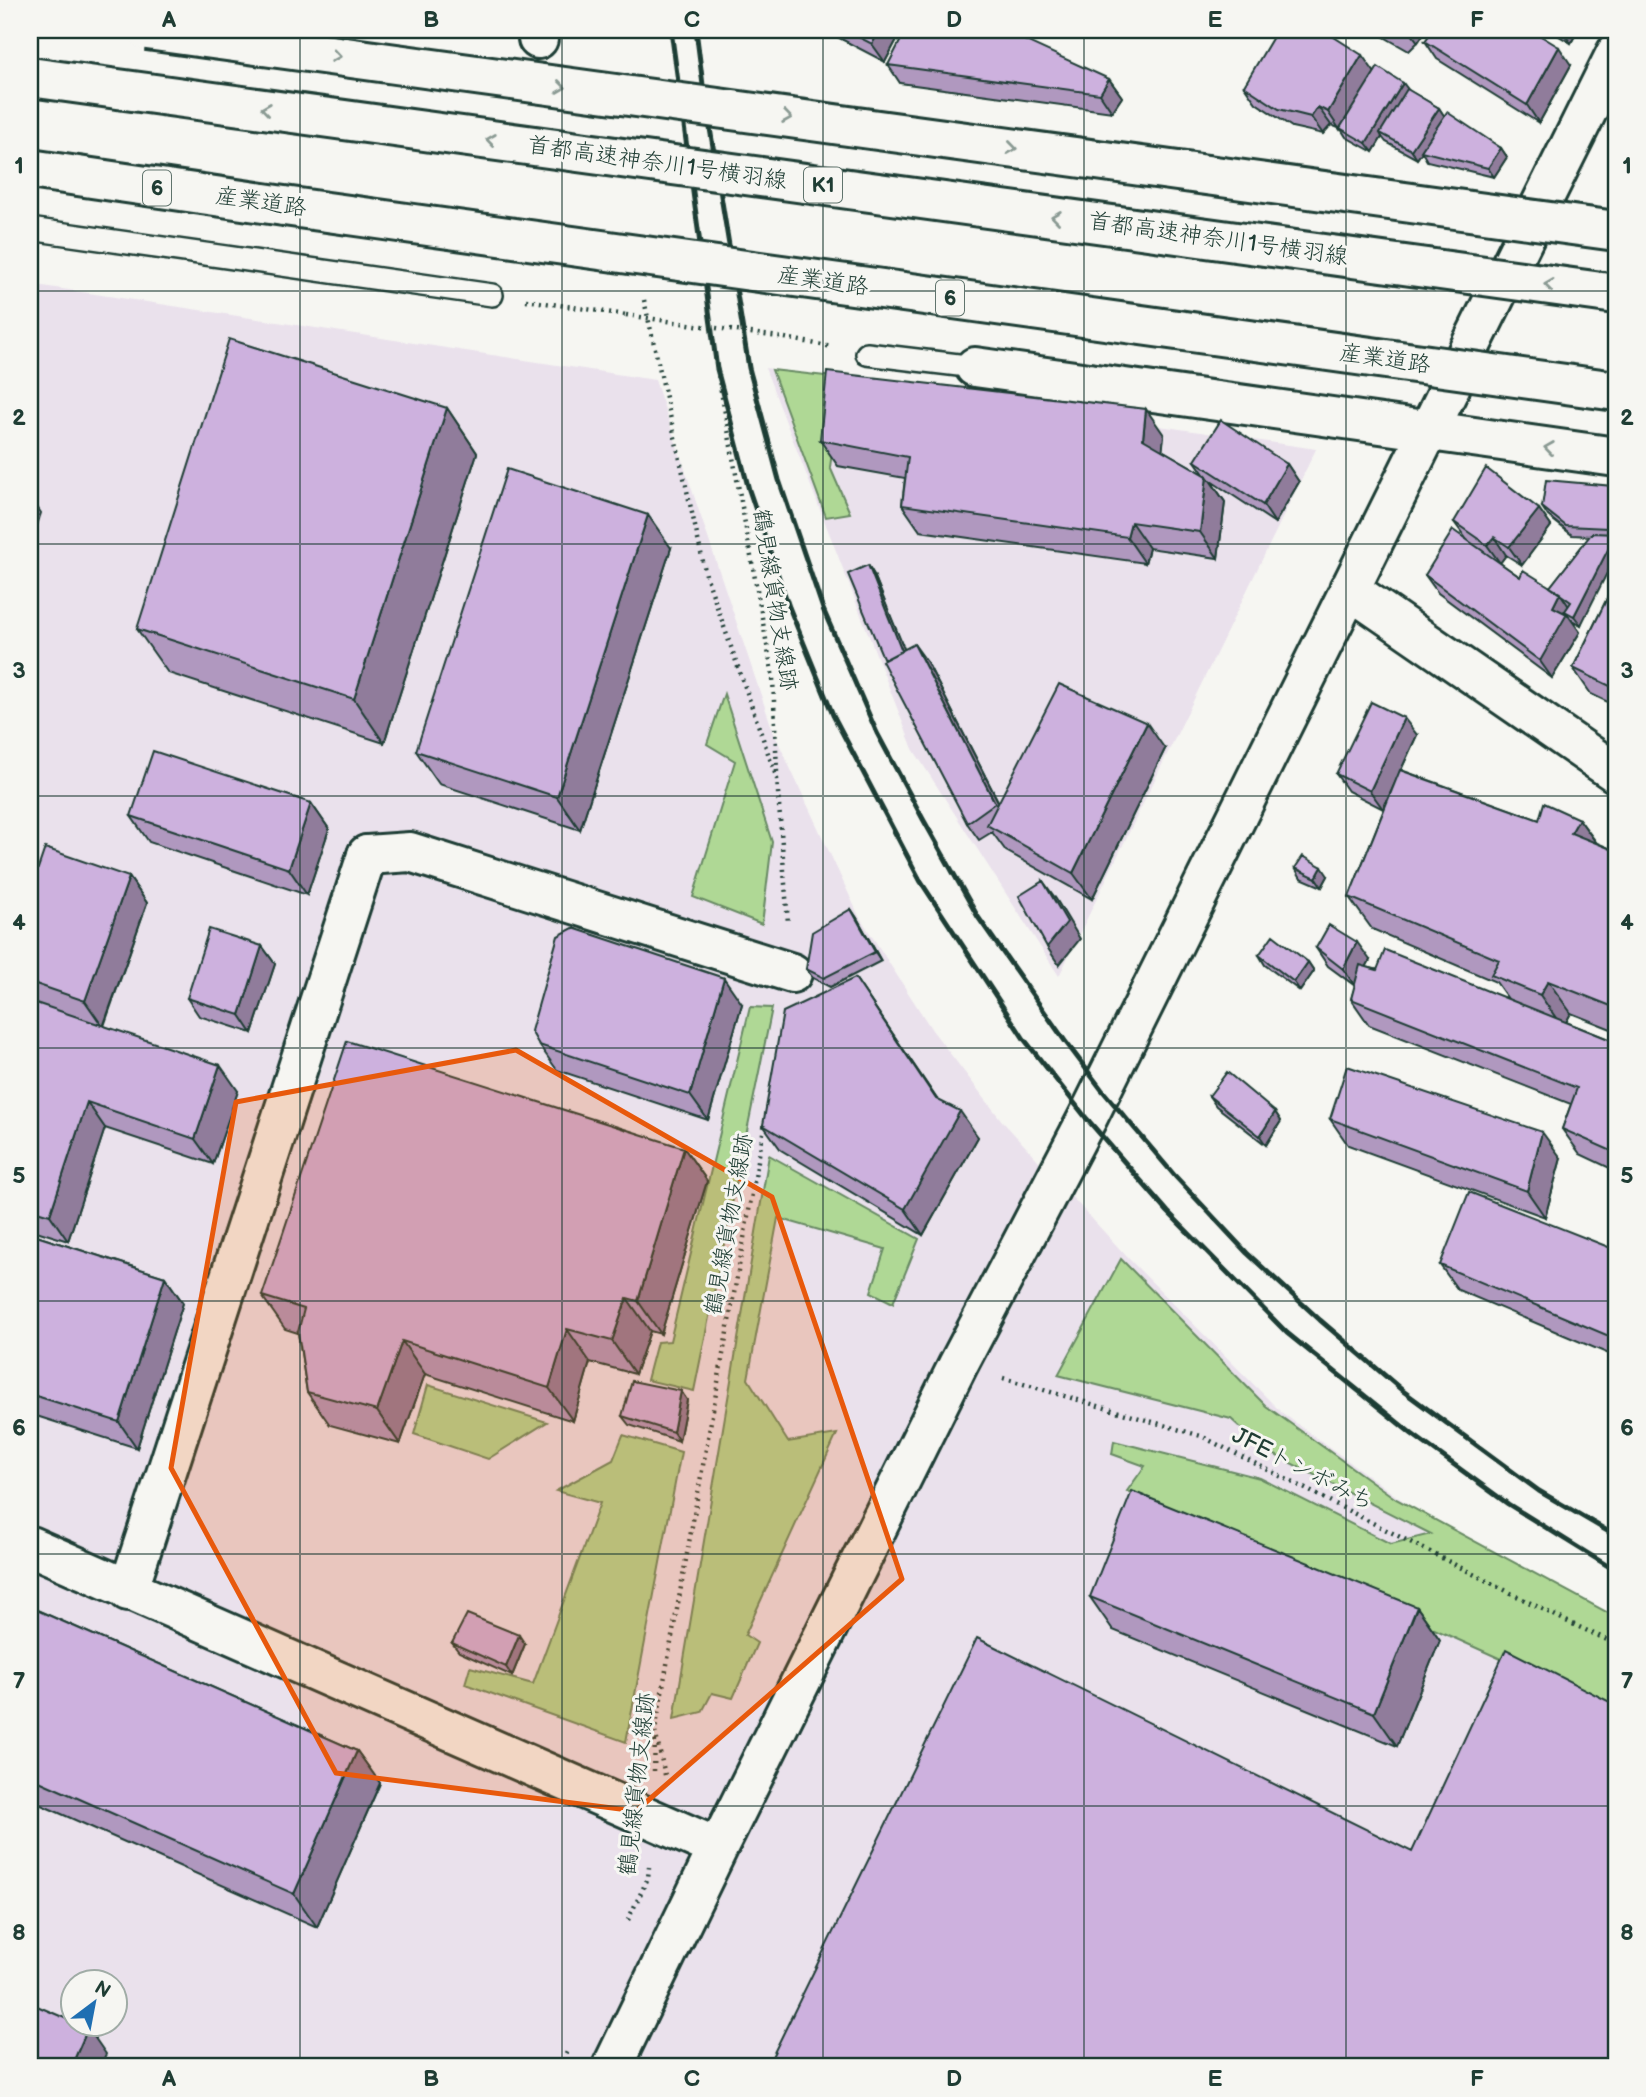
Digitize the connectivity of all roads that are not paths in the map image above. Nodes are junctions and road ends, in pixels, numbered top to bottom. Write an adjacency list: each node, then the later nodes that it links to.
1 (147, 30): 6 (main road, one-way to 6, bridge)
2 (1616, 54): 12 (main road)
3 (30, 77): 7 (main road, 首都高速神奈川1号横羽線 / K1, one-way to 3, bridge)
4 (30, 169): 11 (main road, 産業道路 / 6, bridge)
5 (30, 229): 8 (lane)
6 (1616, 231)
7 (1616, 294)
8 (492, 295)
9 (867, 354): 10 (lane)
10 (975, 367): 12 (main road)
11 (1616, 391)
12 (1427, 431): 13 (main road, one-way to 12); 14 (main road)
13 (1616, 457)
14 (1349, 589): 15 (main road); 19 (main road)
15 (1616, 773)
16 (792, 973): 18 (main road)
17 (30, 1546): 18 (main road)
18 (128, 1591): 19 (main road)
19 (718, 1848): 20 (main road)
20 (612, 2067)

